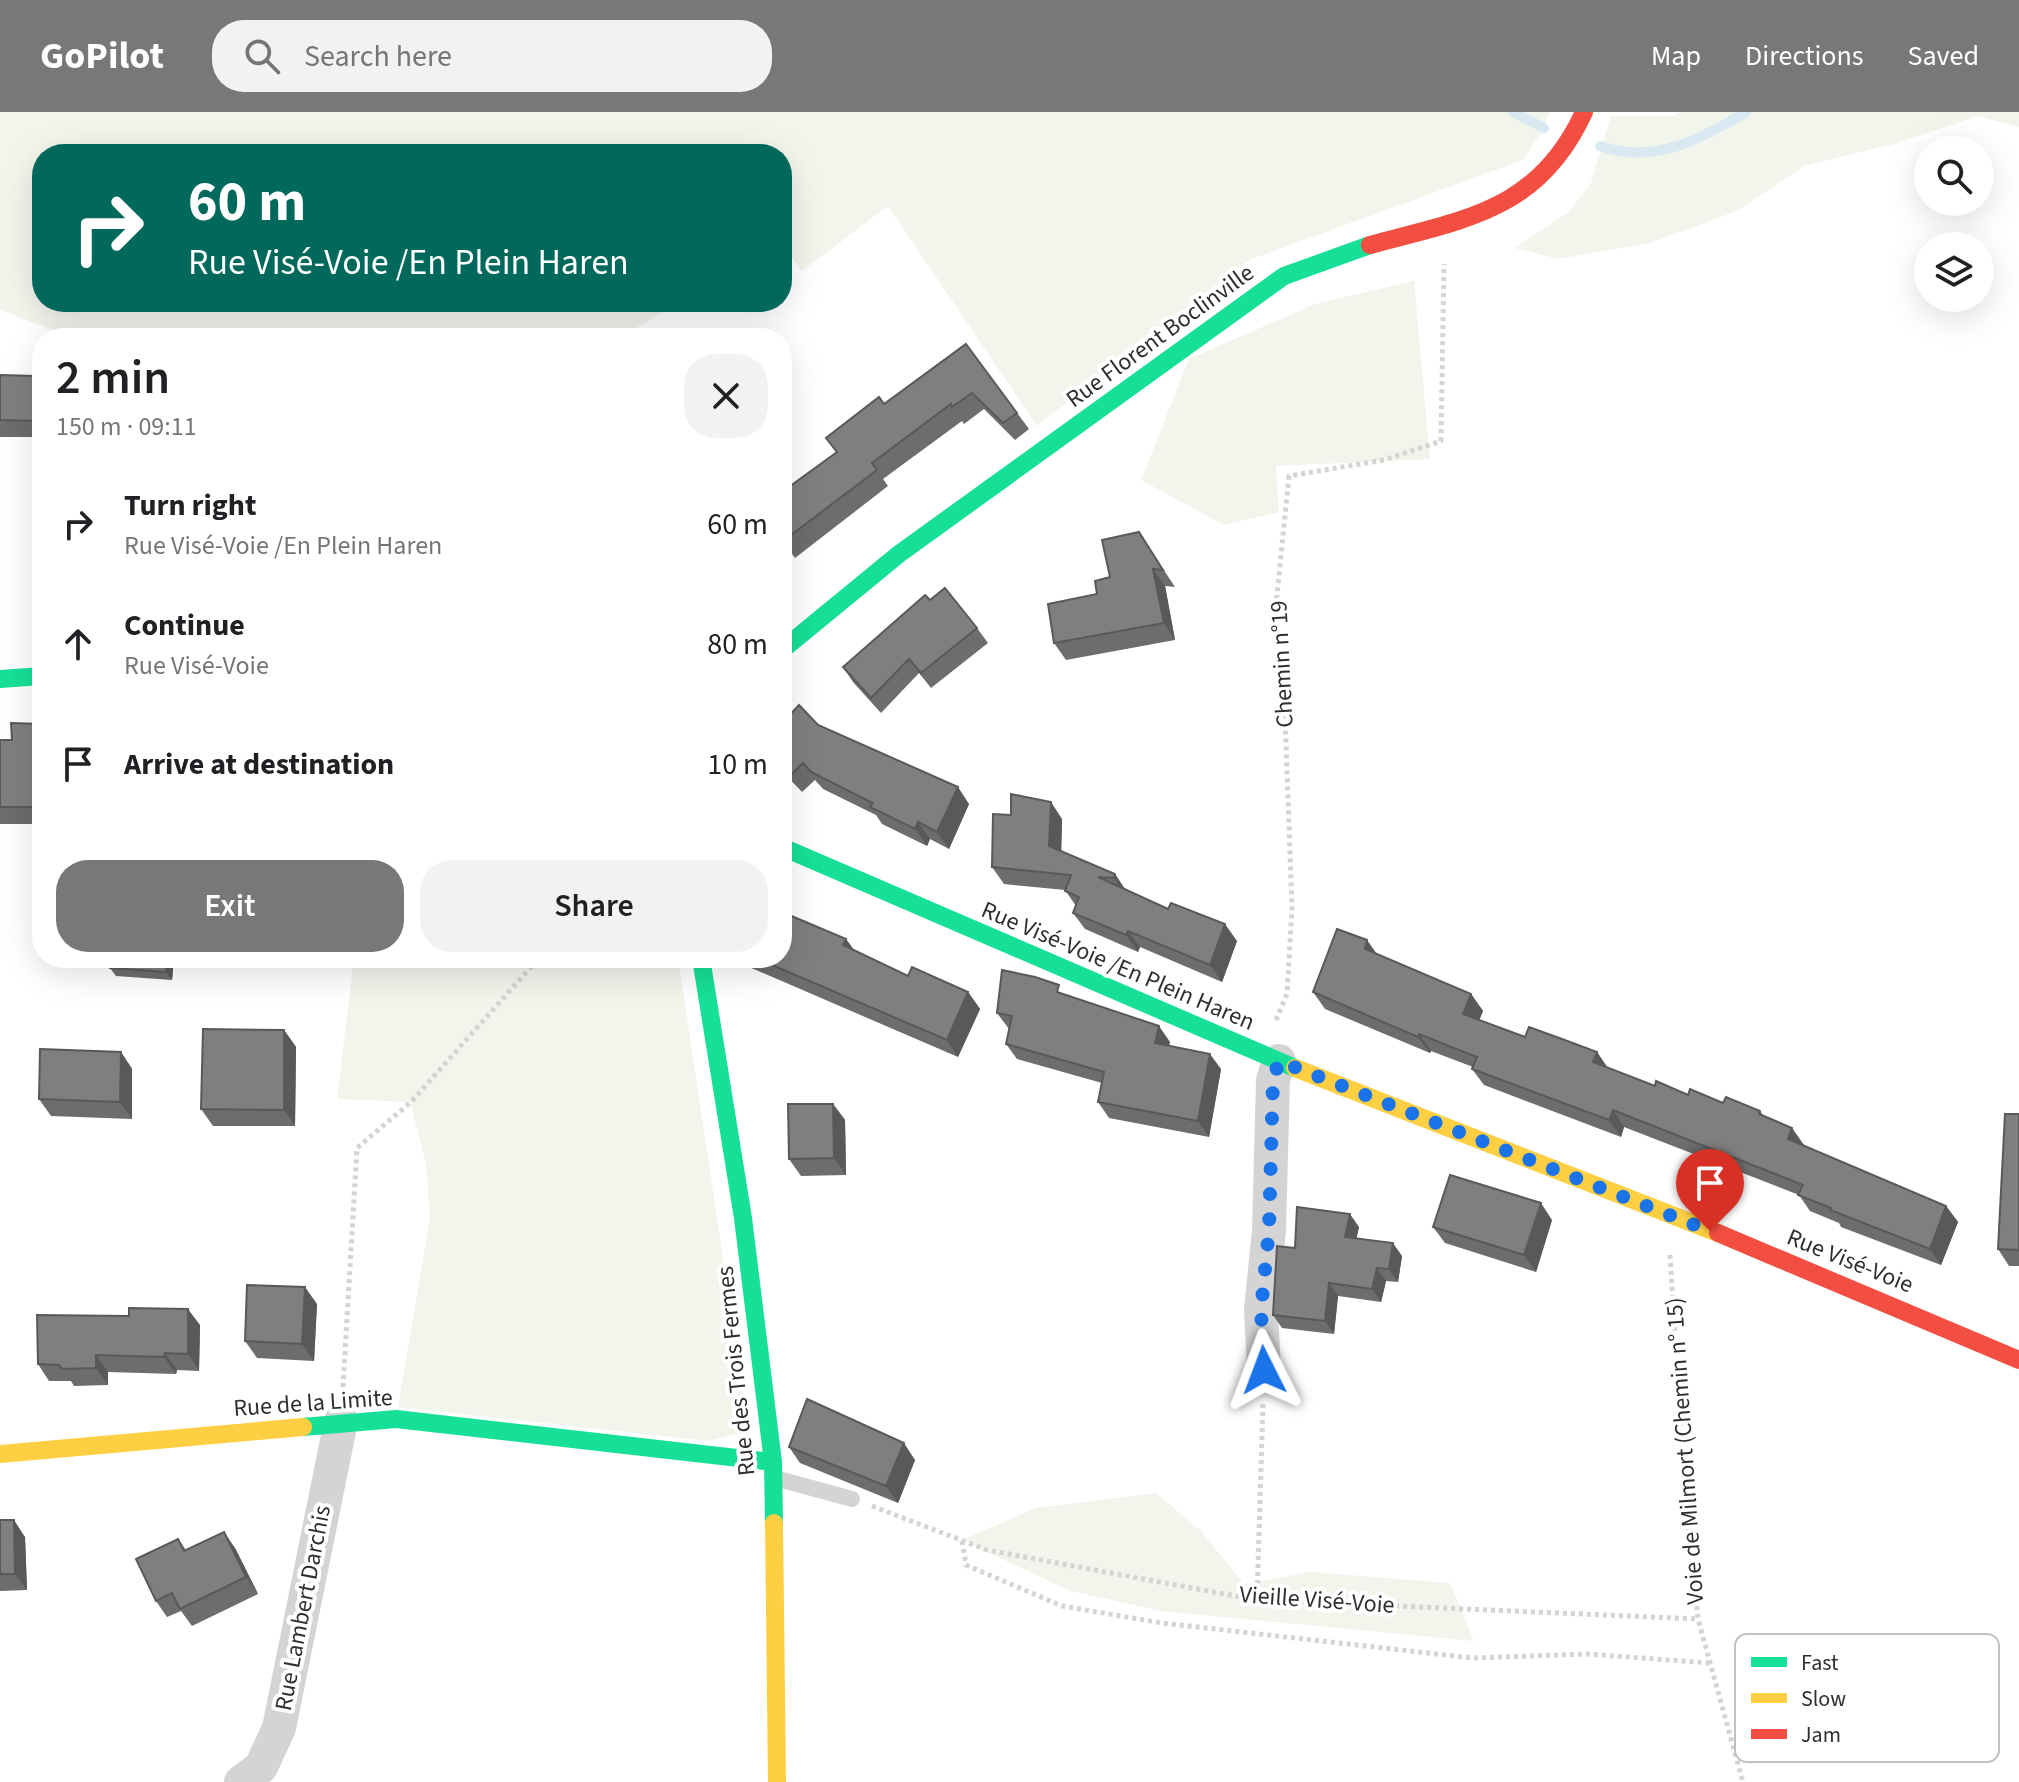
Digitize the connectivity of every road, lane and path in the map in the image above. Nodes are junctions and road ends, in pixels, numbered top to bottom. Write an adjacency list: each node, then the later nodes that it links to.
1 (1584, 112): 2 (street, Rue Florent Boclinville)
2 (1444, 224): 3 (street, Rue Florent Boclinville); 9 (path, Chemin n°19)
3 (792, 642)
4 (32, 677): 5 (street)
5 (0, 679)
6 (792, 851): 9 (street, Rue Visé-Voie /En Plein Haren)
7 (530, 968): 13 (path)
8 (703, 968): 15 (street, Rue des Trois Fermes)
9 (1270, 1058): 10 (street, Rue Visé-Voie /En Plein Haren); 12 (street)
10 (1660, 1211): 11 (street, Rue Visé-Voie); 19 (path, Voie de Milmort (Chemin n° 15))
11 (2019, 1360)
12 (1264, 1370): 18 (path)
13 (341, 1421): 14 (street, Rue de la Limite); 15 (street, Rue de la Limite); 23 (street, Rue Lambert Darchis)
14 (0, 1454)
15 (773, 1470): 16 (lane); 24 (street, Rue des Trois Fermes)
16 (852, 1499): 17 (path, Vieille Visé-Voie)
17 (962, 1540): 18 (path, Vieille Visé-Voie); 20 (path)
18 (1257, 1600): 19 (path, Vieille Visé-Voie)
19 (1698, 1619): 20 (path, Voie de Milmort (Chemin n° 15))
20 (1710, 1663): 21 (path, Voie de Milmort (Chemin n° 15))
21 (1735, 1753)
22 (1737, 1762): 25 (path, Voie de Milmort (Chemin n° 15))
23 (241, 1782)
24 (777, 1782)
25 (1743, 1782)

